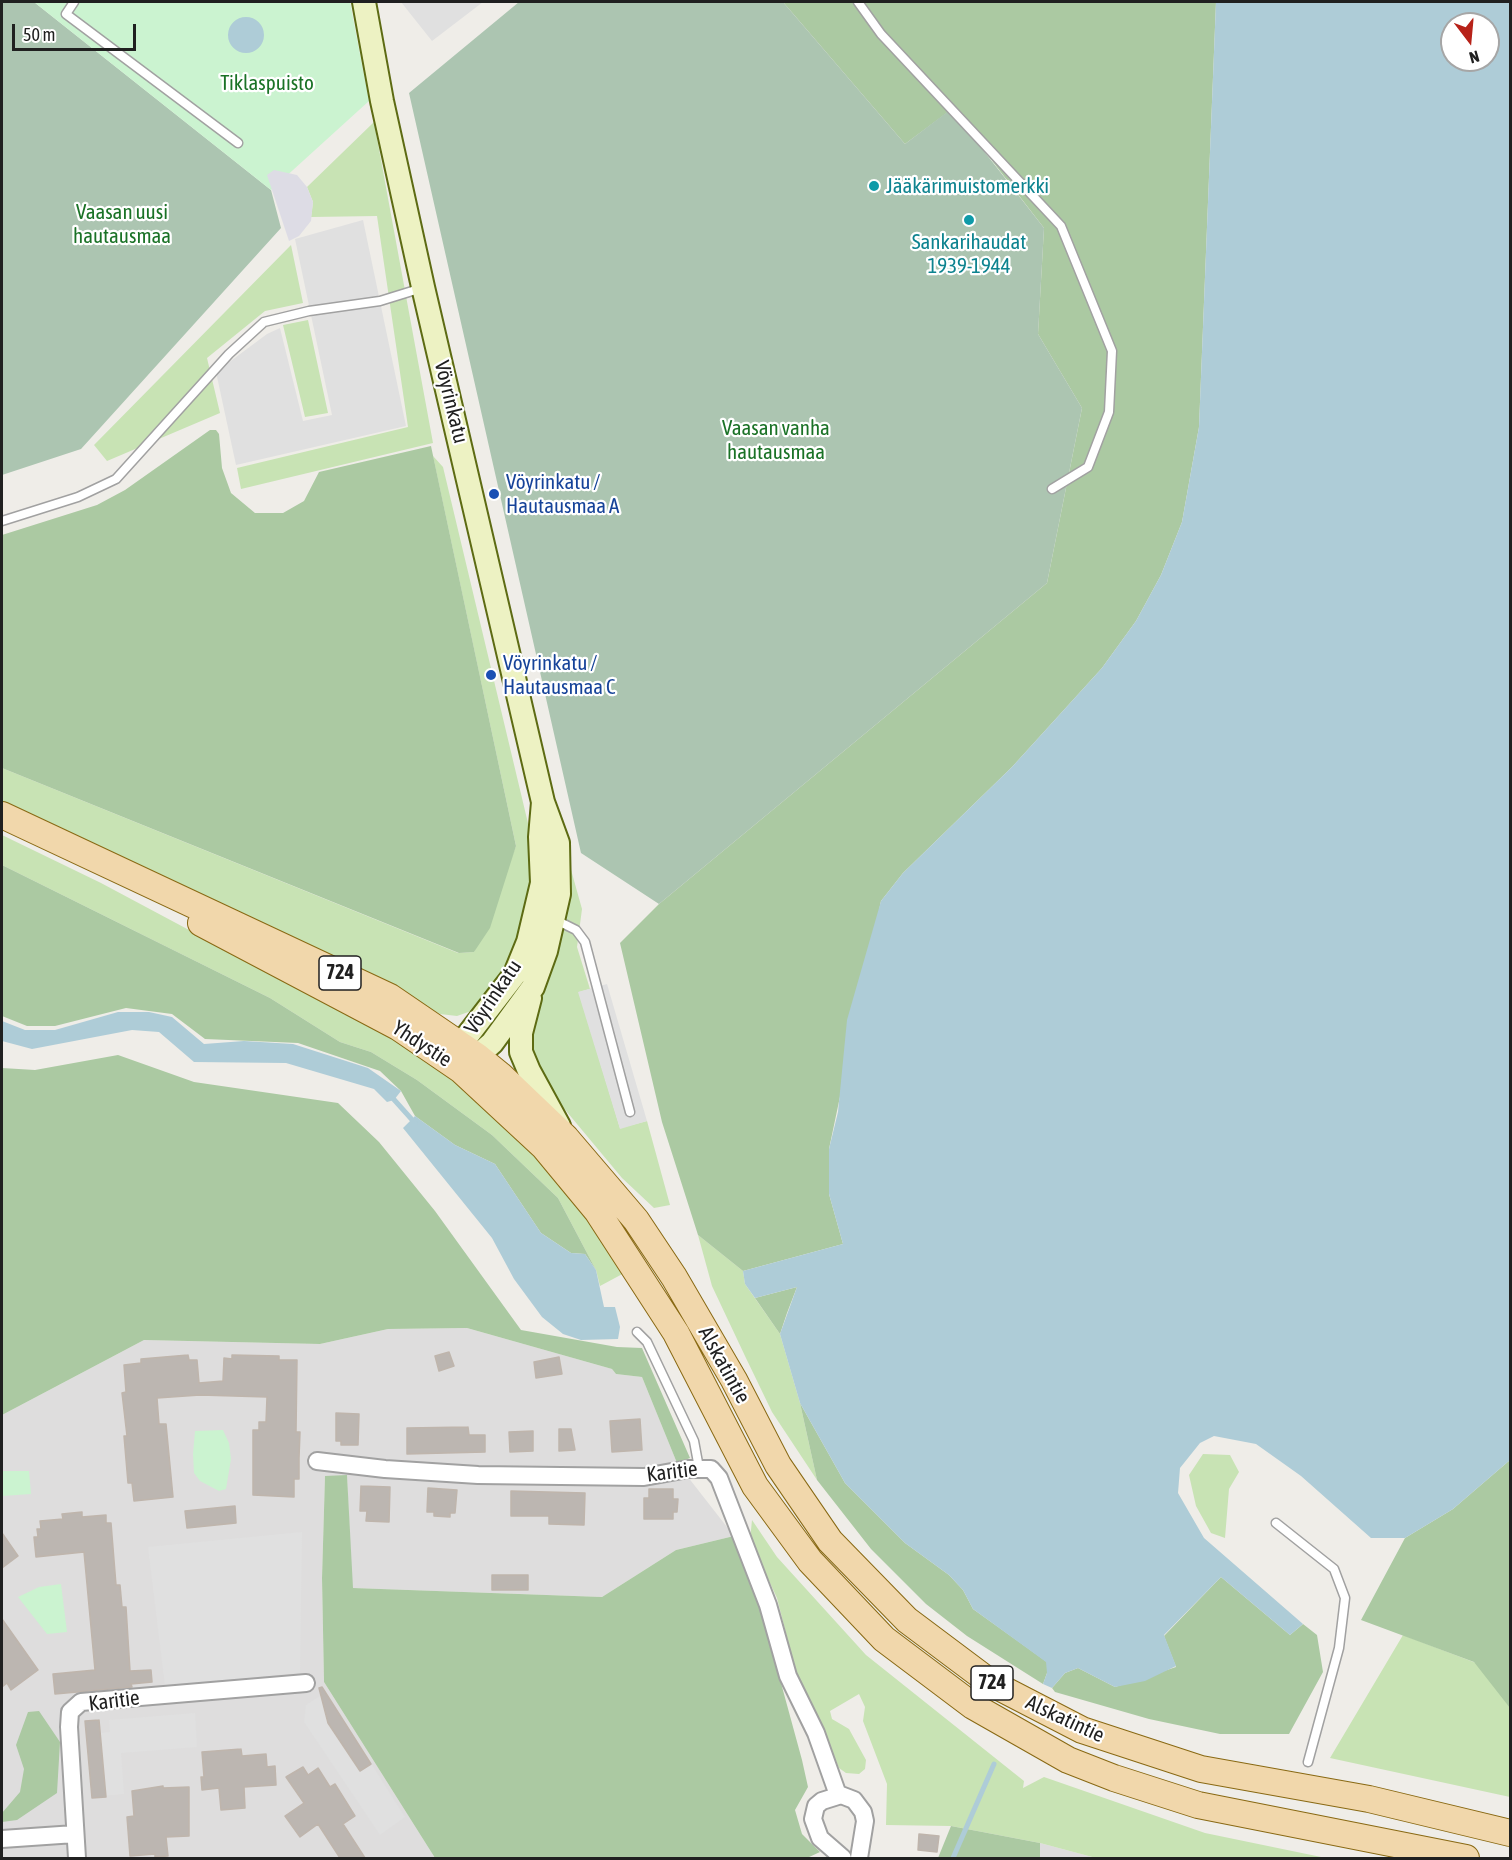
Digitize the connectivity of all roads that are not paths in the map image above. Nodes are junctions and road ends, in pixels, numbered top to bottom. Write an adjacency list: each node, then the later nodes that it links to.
1 (74, 2): 4 (lane)
2 (364, 2): 5 (main road, Vöyrinkatu)
3 (858, 2): 6 (lane)
4 (238, 143)
5 (423, 287): 7 (lane); 9 (main road, Vöyrinkatu)
6 (1052, 489)
7 (2, 521)
8 (2, 815): 11 (main road, Yhdystie / 724)
9 (545, 917): 10 (main road, Vöyrinkatu); 11 (main road, Vöyrinkatu); 12 (lane)
10 (533, 987): 11 (main road, Vöyrinkatu); 13 (main road)
11 (467, 1057): 13 (main road, Yhdystie / 724); 16 (main road, Yhdystie / 724)
12 (630, 1112)
13 (566, 1138): 14 (main road, Yhdystie / 724)
14 (674, 1277): 23 (main road, Alskatintie / 724)
15 (637, 1332): 18 (lane)
16 (676, 1333): 29 (main road, Alskatintie / 724)
17 (317, 1461): 18 (street, Karitie)
18 (699, 1468): 22 (street, Karitie)
19 (1276, 1523): 21 (lane)
20 (306, 1683): 24 (street, Karitie)
21 (1308, 1761)
22 (838, 1795): 27 (street); 28 (street)
23 (1504, 1830)
24 (75, 1834): 25 (street); 26 (street, Karitie)
25 (2, 1839)
26 (77, 1858)
27 (843, 1858)
28 (859, 1858)
29 (1466, 1858)

